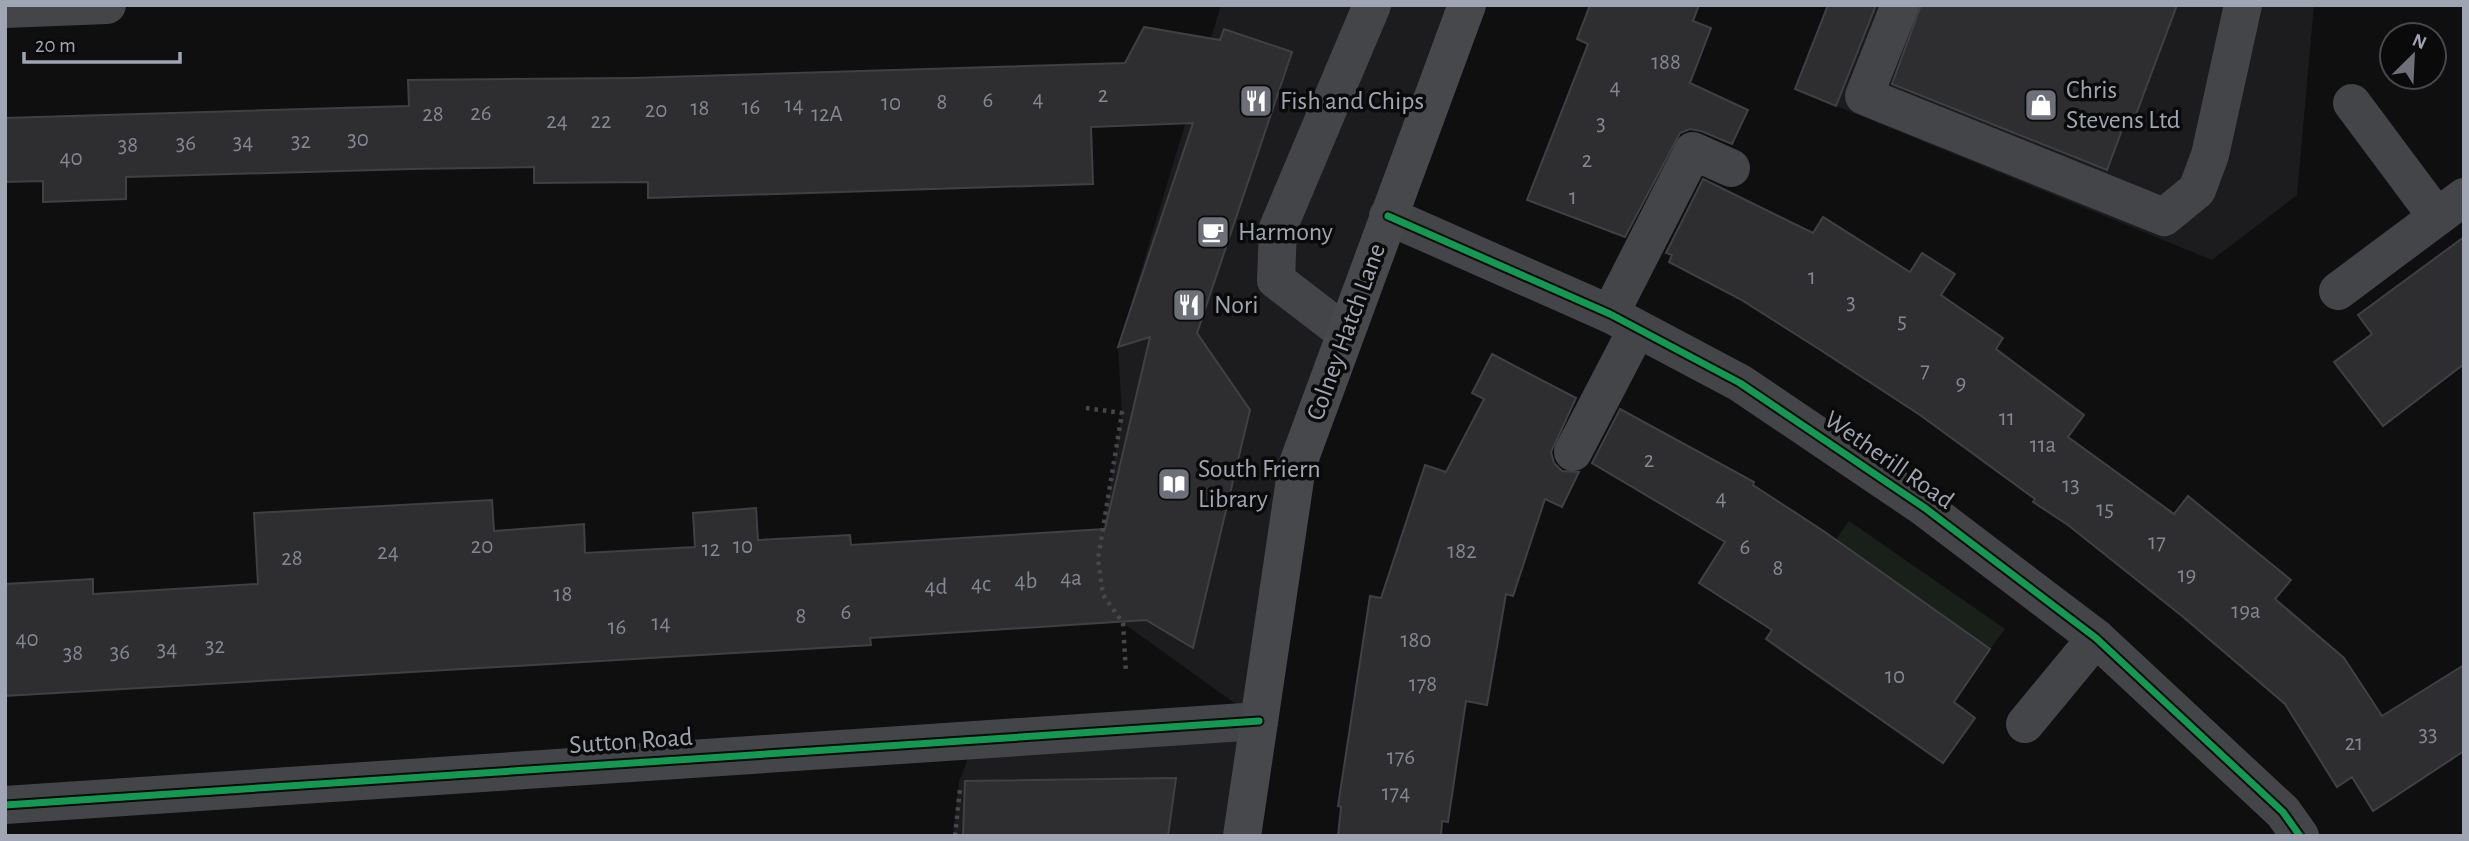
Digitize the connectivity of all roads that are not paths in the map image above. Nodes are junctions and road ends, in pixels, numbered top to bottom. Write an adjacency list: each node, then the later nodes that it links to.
1 (107, 5): 6 (street)
2 (1372, 5): 13 (street)
3 (1467, 5): 10 (main road, Colney Hatch Lane)
4 (1900, 5): 5 (street)
5 (2243, 5)
6 (5, 9)
7 (2352, 103): 9 (street)
8 (1731, 168): 12 (street)
9 (2450, 207): 11 (street)
10 (1388, 216): 12 (street, Wetherill Road); 13 (main road, Colney Hatch Lane)
11 (2338, 291)
12 (1623, 321): 14 (street); 15 (street, Wetherill Road)
13 (1345, 333): 16 (main road, Colney Hatch Lane)
14 (1573, 452)
15 (2096, 638): 17 (street); 20 (street, Wetherill Road)
16 (1259, 721): 18 (street, Sutton Road); 19 (main road, Colney Hatch Lane)
17 (2025, 724)
18 (5, 806)
19 (1242, 836)
20 (2300, 836)

